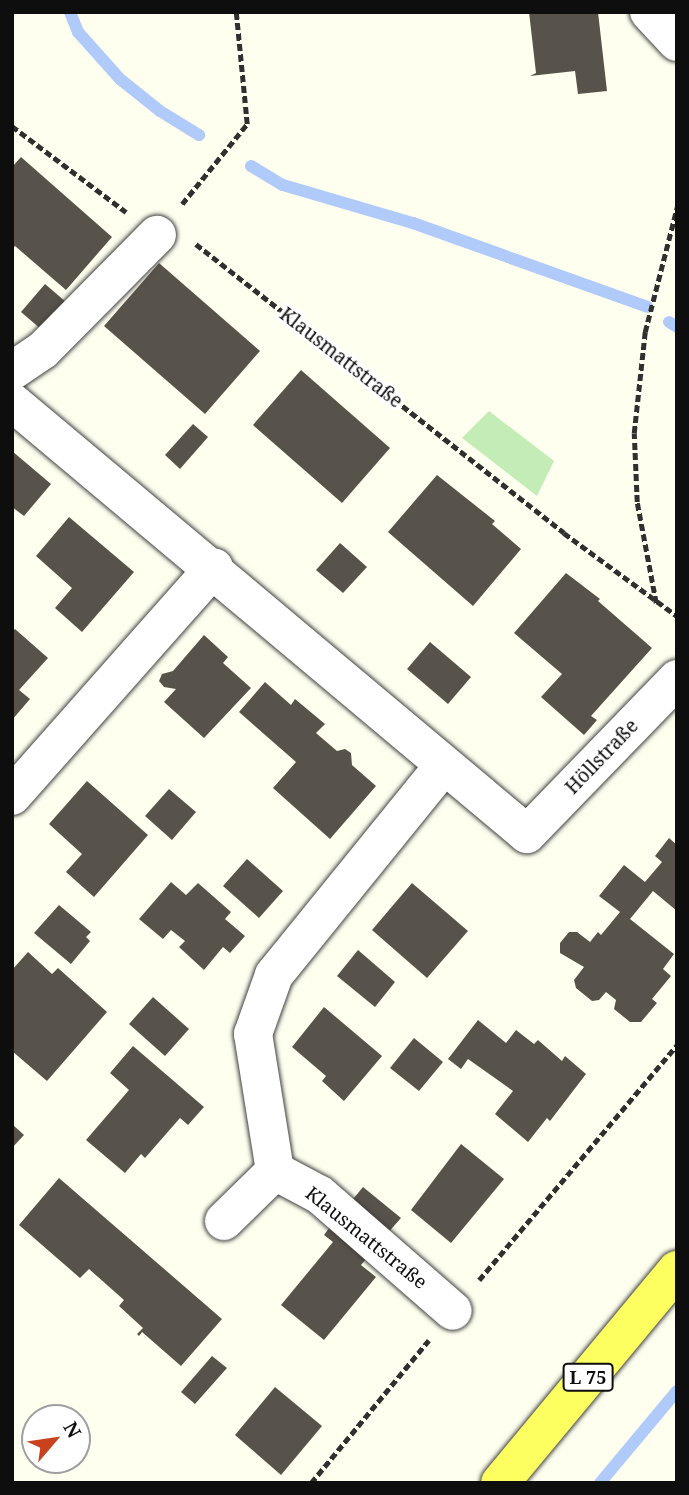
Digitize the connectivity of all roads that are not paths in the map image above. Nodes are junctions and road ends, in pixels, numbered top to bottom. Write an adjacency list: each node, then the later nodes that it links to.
1 (649, 12): 2 (street)
2 (677, 41)
3 (157, 235): 4 (street)
4 (12, 371)
5 (12, 402): 6 (street)
6 (214, 568): 8 (street); 9 (street)
7 (677, 679): 8 (street, Höllstraße)
8 (443, 766): 10 (street)
9 (12, 796)
10 (275, 1171): 11 (street); 13 (street, Klausmattstraße)
11 (224, 1221)
12 (677, 1270): 14 (main road, L 75)
13 (453, 1311)
14 (500, 1483)

